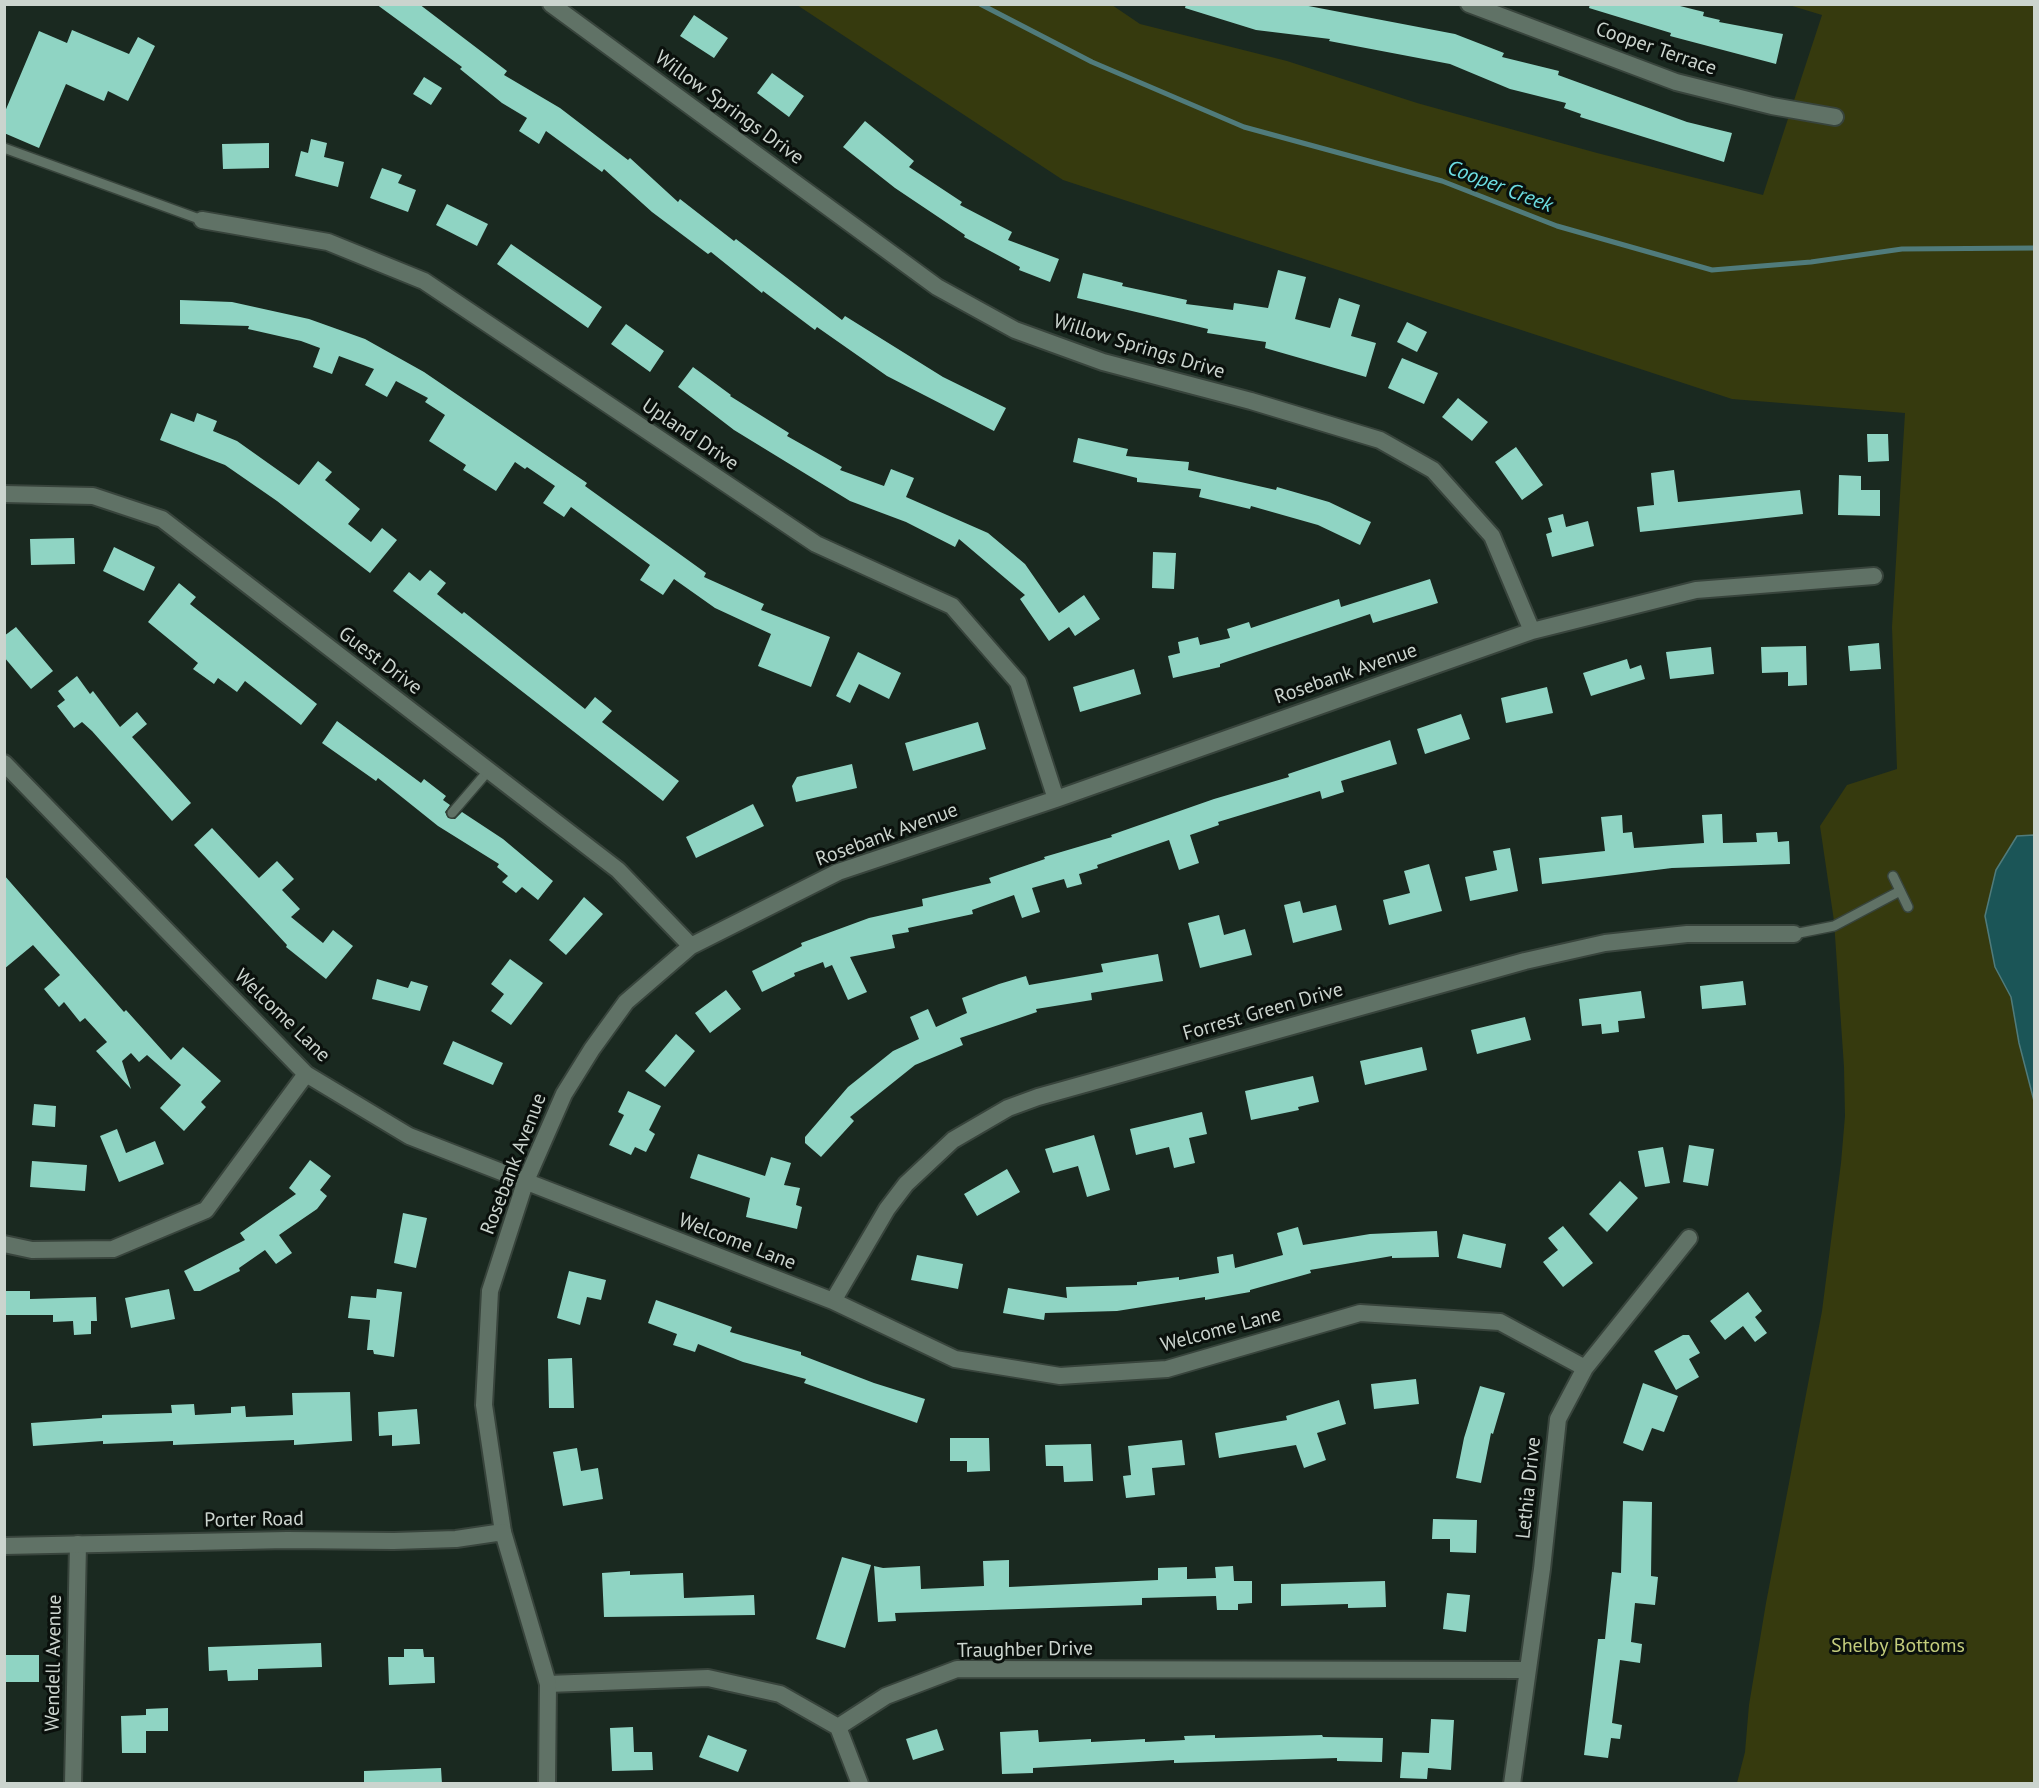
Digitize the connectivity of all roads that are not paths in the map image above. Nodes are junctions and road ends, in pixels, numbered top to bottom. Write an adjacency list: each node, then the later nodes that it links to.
1 (551, 4): 8 (street, Willow Springs Drive)
2 (1469, 4): 3 (street, Cooper Terrace)
3 (1835, 117)
4 (4, 148): 5 (lane)
5 (202, 220): 11 (street, Upland Drive)
6 (4, 494): 10 (street, Guest Drive)
7 (1874, 576): 8 (street, Rosebank Avenue)
8 (1532, 631): 11 (street, Rosebank Avenue)
9 (4, 763): 18 (street, Welcome Lane)
10 (489, 770): 12 (lane); 17 (street, Guest Drive)
11 (1056, 799): 17 (street, Rosebank Avenue)
12 (452, 813)
13 (1893, 876): 14 (lane)
14 (1900, 891): 15 (lane); 16 (lane)
15 (1908, 907)
16 (1794, 934): 22 (street, Forrest Green Drive)
17 (691, 946): 19 (street, Rosebank Avenue)
18 (306, 1074): 19 (street, Welcome Lane); 21 (street)
19 (525, 1183): 22 (street, Welcome Lane); 24 (street, Rosebank Avenue)
20 (1689, 1238): 23 (street, Lethia Drive)
21 (4, 1244)
22 (832, 1301): 23 (street, Welcome Lane)
23 (1585, 1368): 27 (street, Lethia Drive)
24 (503, 1532): 25 (street, Porter Road); 28 (street, Rosebank Avenue)
25 (78, 1544): 26 (street, Porter Road); 30 (street, Wendell Avenue)
26 (4, 1546)
27 (1527, 1670): 29 (street, Traughber Drive); 33 (street, Lethia Drive)
28 (548, 1684): 29 (street); 31 (street, Rosebank Avenue)
29 (838, 1727): 32 (street)
30 (73, 1784)
31 (547, 1784)
32 (860, 1784)
33 (1512, 1784)

